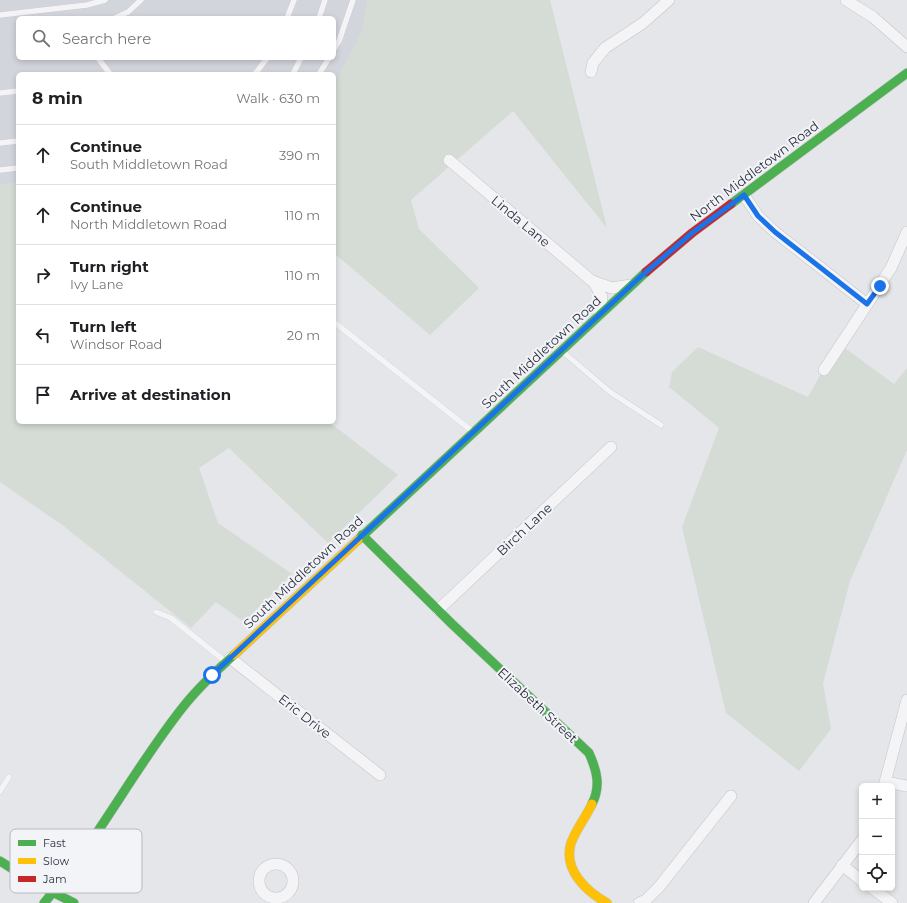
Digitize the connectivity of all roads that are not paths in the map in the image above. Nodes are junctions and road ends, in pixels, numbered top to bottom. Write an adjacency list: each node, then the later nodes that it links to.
1 (105, 0): 8 (lane)
2 (141, 0): 9 (lane)
3 (294, 0): 10 (lane)
4 (325, 0): 11 (lane)
5 (353, 0): 12 (lane)
6 (669, 0): 22 (street)
7 (846, 0): 13 (street)
8 (0, 15)
9 (119, 16)
10 (288, 16)
11 (319, 16)
12 (336, 46)
13 (907, 47)
14 (100, 60): 18 (lane)
15 (266, 60): 19 (lane)
16 (300, 60): 20 (lane)
17 (328, 60): 21 (lane)
18 (108, 72)
19 (256, 72)
20 (294, 72)
21 (320, 72)
22 (591, 72)
23 (907, 73): 31 (street, North Middletown Road)
24 (16, 91): 25 (lane)
25 (0, 93)
26 (16, 141): 27 (lane)
27 (0, 143)
28 (449, 160): 33 (street, Linda Lane)
29 (16, 168): 30 (lane)
30 (0, 170)
31 (744, 195): 34 (street, North Middletown Road); 36 (street)
32 (907, 232): 36 (street)
33 (592, 281): 34 (street, Linda Lane); 37 (street, Linda Lane)
34 (633, 284): 35 (street, North Middletown Road)
35 (621, 296): 37 (street, South Middletown Road)
36 (867, 304): 40 (street)
37 (599, 316): 39 (street, South Middletown Road)
38 (336, 324): 42 (lane)
39 (562, 351): 41 (lane); 42 (street, South Middletown Road)
40 (824, 370)
41 (661, 425)
42 (474, 433): 44 (street, South Middletown Road)
43 (611, 447): 45 (street, Birch Lane)
44 (362, 535): 45 (street, Elizabeth Street); 47 (street, South Middletown Road)
45 (438, 610): 66 (street, Elizabeth Street)
46 (156, 612): 47 (lane)
47 (228, 660): 49 (street, Eric Drive); 56 (street, South Middletown Road)
48 (907, 700): 51 (street)
49 (380, 775)
50 (9, 777): 54 (lane)
51 (885, 783)
52 (895, 785): 53 (street)
53 (907, 786)
54 (0, 791)
55 (731, 796): 67 (street)
56 (100, 829)
57 (859, 844): 59 (street)
58 (0, 861): 60 (street)
59 (842, 866): 61 (street); 68 (street)
60 (10, 867)
61 (859, 879)
62 (876, 891): 69 (street)
63 (53, 893): 64 (street, South Middletown Road); 65 (street)
64 (44, 903)
65 (74, 903)
66 (607, 903)
67 (639, 903)
68 (814, 903)
69 (892, 903)

